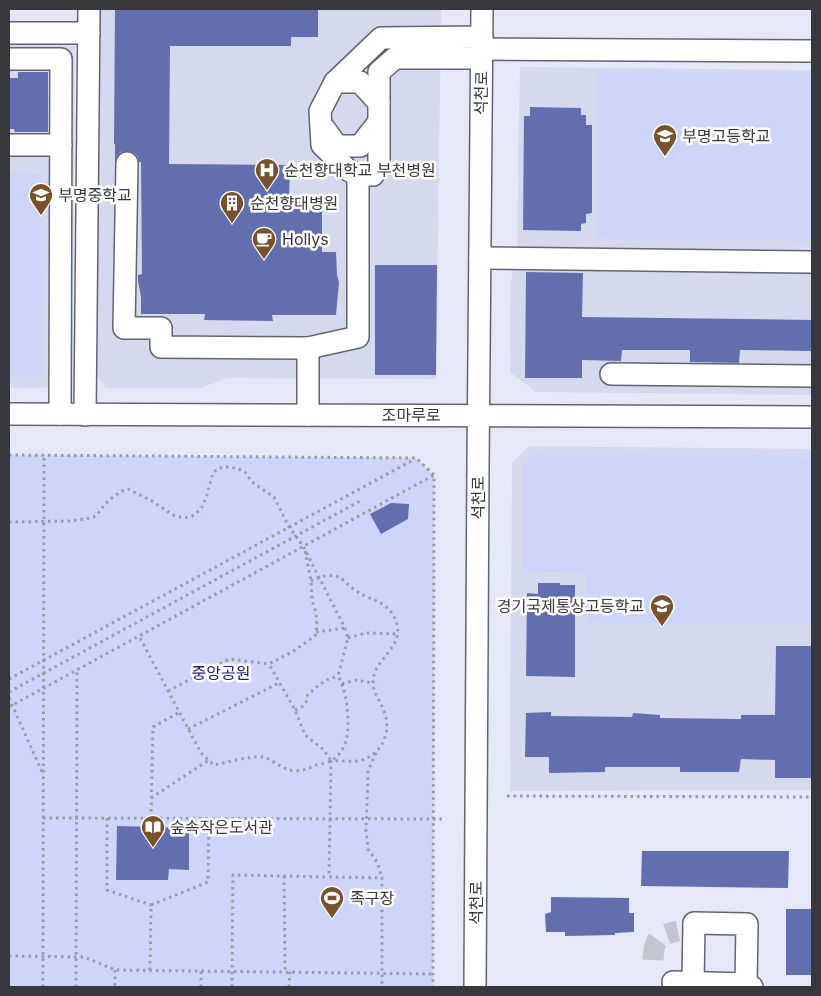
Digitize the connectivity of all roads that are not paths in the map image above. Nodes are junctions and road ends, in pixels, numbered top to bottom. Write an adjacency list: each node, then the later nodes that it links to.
1 (89, 9): 4 (street)
2 (482, 9): 5 (street, 석천로)
3 (9, 32): 4 (street)
4 (89, 33): 22 (street)
5 (482, 48): 6 (street); 8 (street); 9 (street); 15 (street, 석천로)
6 (812, 51)
7 (9, 59): 12 (street)
8 (335, 82): 9 (street); 10 (street)
9 (379, 113): 10 (street); 14 (street)
10 (320, 124): 14 (street)
11 (9, 145): 12 (street)
12 (61, 146): 21 (street)
13 (127, 163): 17 (street)
14 (358, 175): 17 (street)
15 (480, 258): 16 (street); 24 (street, 석천로)
16 (812, 262)
17 (308, 348): 23 (street)
18 (611, 374): 19 (street)
19 (812, 376)
20 (9, 414): 21 (street, 조마루로)
21 (60, 414): 22 (street, 조마루로)
22 (85, 414): 23 (street, 조마루로)
23 (308, 415): 24 (street, 조마루로)
24 (478, 415): 25 (street, 조마루로); 27 (street, 석천로)
25 (812, 417)
26 (749, 986): 26 (street)
27 (475, 987)

